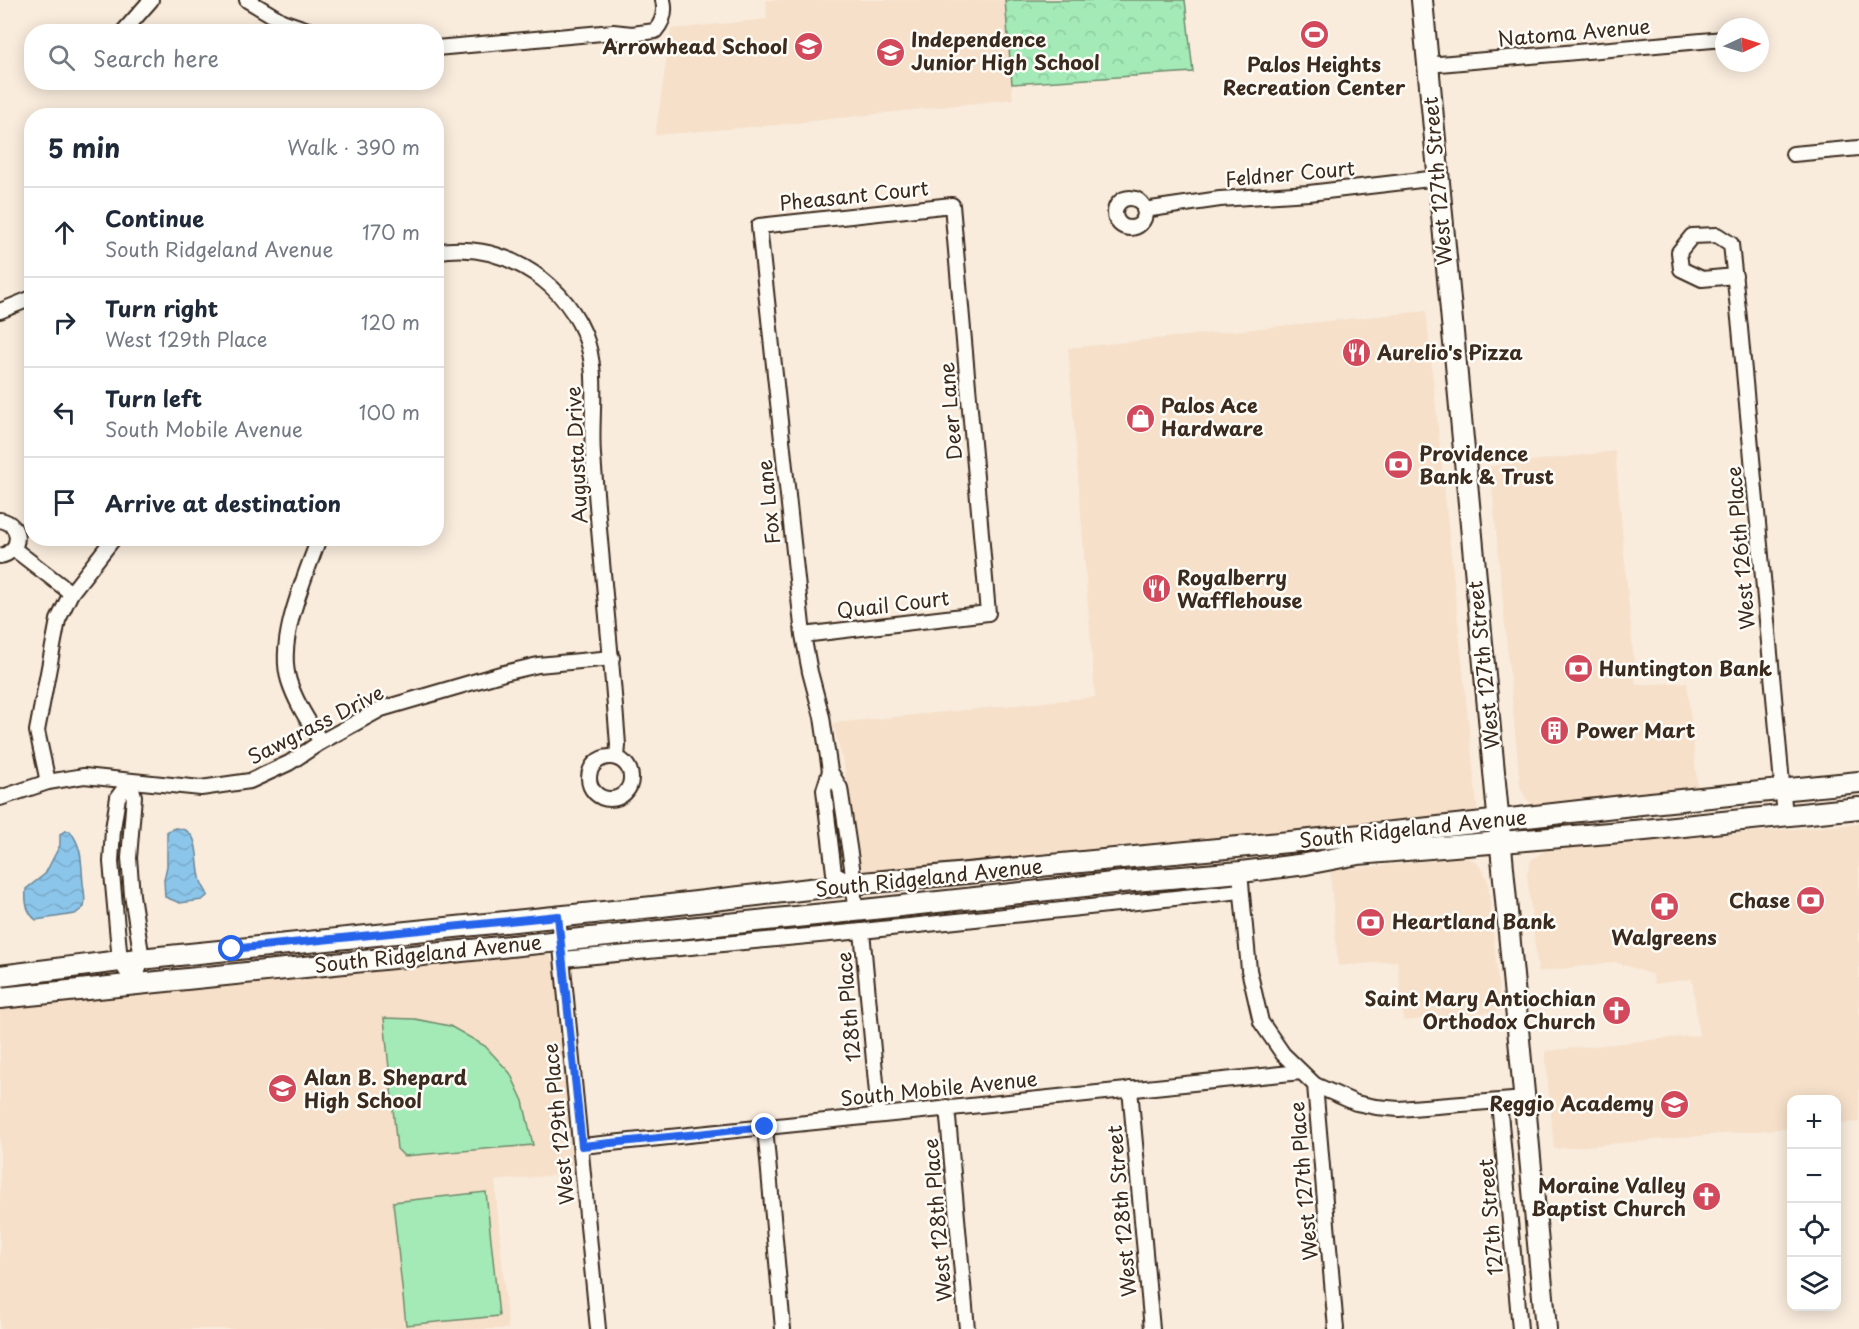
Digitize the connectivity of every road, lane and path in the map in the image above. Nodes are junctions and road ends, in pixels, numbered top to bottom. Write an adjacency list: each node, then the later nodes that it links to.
1 (151, 0): 5 (street)
2 (247, 0): 6 (street)
3 (663, 0): 8 (street)
4 (1422, 0): 9 (main road, West 127th Street)
5 (130, 24)
6 (291, 24)
7 (1715, 40): 9 (street, Natoma Avenue)
8 (444, 47)
9 (1428, 65): 12 (main road, West 127th Street)
10 (1859, 148): 11 (street)
11 (1793, 154)
12 (1438, 178): 14 (street, Feldner Court); 38 (main road, West 127th Street)
13 (952, 205): 15 (street, Pheasant Court); 26 (street, Deer Lane)
14 (1144, 210)
15 (759, 226): 27 (street, Fox Lane)
16 (444, 252): 28 (street, Augusta Drive)
17 (1735, 276): 34 (street, West 126th Place)
18 (24, 301): 19 (street)
19 (0, 311)
20 (0, 520): 23 (street)
21 (108, 546): 25 (street)
22 (316, 546): 29 (street)
23 (14, 549): 24 (street); 25 (street)
24 (0, 556)
25 (71, 593): 32 (street)
26 (988, 613): 27 (street, Quail Court)
27 (803, 635): 41 (street, Fox Lane)
28 (612, 658): 29 (street, Sawgrass Drive); 30 (street, Augusta Drive)
29 (321, 742): 31 (street, Sawgrass Drive)
30 (617, 758)
31 (130, 781): 32 (street, Sawgrass Drive); 46 (street); 47 (street)
32 (48, 782): 35 (street, Sawgrass Drive)
33 (1859, 783): 34 (main road, South Ridgeland Avenue)
34 (1782, 790): 37 (street, West 126th Place); 38 (main road, South Ridgeland Avenue)
35 (0, 798)
36 (1859, 808): 37 (main road, South Ridgeland Avenue)
37 (1785, 816): 39 (main road, South Ridgeland Avenue)
38 (1499, 821): 39 (main road, West 127th Street); 41 (main road, South Ridgeland Avenue)
39 (1501, 842): 40 (main road, South Ridgeland Avenue); 54 (main road, West 127th Street)
40 (1241, 881): 42 (main road, South Ridgeland Avenue); 44 (street); 51 (street, West 127th Place)
41 (853, 884): 42 (street); 43 (main road, South Ridgeland Avenue)
42 (855, 911): 45 (main road, South Ridgeland Avenue)
43 (558, 916): 45 (street, West 129th Place); 46 (main road, South Ridgeland Avenue)
44 (862, 931): 45 (street); 57 (street, 128th Place)
45 (562, 950): 49 (main road, South Ridgeland Avenue); 59 (street, West 129th Place)
46 (142, 959): 47 (main road, South Ridgeland Avenue); 49 (street)
47 (120, 961): 48 (main road, South Ridgeland Avenue); 49 (street)
48 (0, 976)
49 (134, 983): 50 (main road, South Ridgeland Avenue)
50 (0, 998)
51 (1301, 1072): 52 (street, West 127th Place); 53 (street, South Mobile Avenue)
52 (1315, 1085): 55 (street); 64 (street, West 127th Place)
53 (1130, 1089): 56 (street, South Mobile Avenue); 63 (street, West 128th Street)
54 (1525, 1099): 55 (street); 66 (main road, West 127th Street)
55 (1499, 1102): 65 (street, 127th Street)
56 (947, 1107): 57 (street, South Mobile Avenue); 62 (street, West 128th Place)
57 (879, 1115): 58 (street, South Mobile Avenue)
58 (765, 1127): 59 (street, South Mobile Avenue); 61 (street)
59 (582, 1146): 60 (street, West 129th Place)
60 (598, 1329)
61 (783, 1329)
62 (967, 1329)
63 (1152, 1329)
64 (1336, 1329)
65 (1520, 1329)
66 (1546, 1329)

